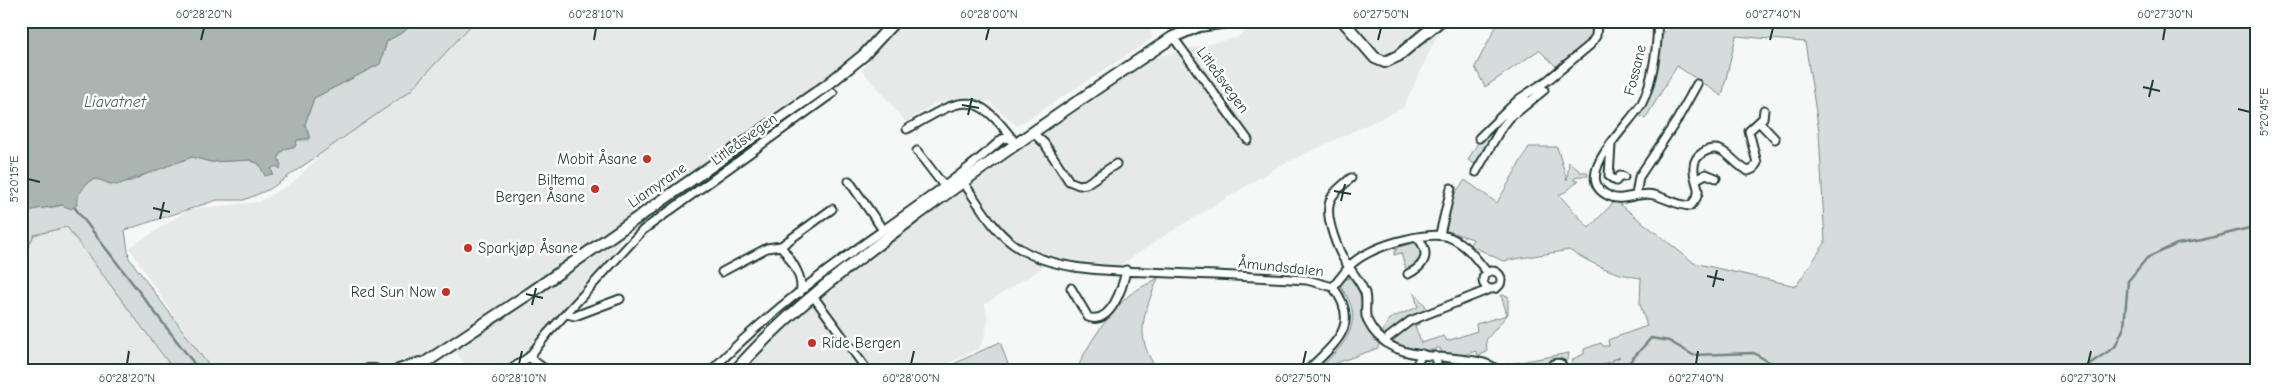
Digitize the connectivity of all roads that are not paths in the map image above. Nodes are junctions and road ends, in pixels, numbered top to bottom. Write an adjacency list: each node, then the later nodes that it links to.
1 (895, 21): 56 (street, Liamyrane)
2 (1235, 21): 8 (street, Litleåsvegen)
3 (1343, 21): 4 (street)
4 (1440, 21)
5 (1582, 21): 7 (street)
6 (1657, 21): 22 (street, Fossane)
7 (1599, 23): 12 (street)
8 (1174, 37): 17 (street, Litleåsvegen); 20 (street, Litleåsvegen)
9 (1697, 84): 34 (street)
10 (1544, 90): 14 (street)
11 (833, 94): 51 (street, Litleåsvegen)
12 (1528, 94): 14 (street); 18 (street)
13 (1764, 110): 15 (street, Fossane)
14 (1512, 116): 25 (street)
15 (1759, 122): 19 (street); 29 (street, Fossane)
16 (907, 129): 21 (street)
17 (1033, 132): 21 (street, Litleåsvegen); 24 (street)
18 (1479, 138)
19 (1775, 139)
20 (1248, 140)
21 (1016, 143): 31 (street, Litleåsvegen); 32 (street, Litleåsvegen)
22 (1611, 145): 27 (street); 34 (street, Fossane)
23 (916, 151): 32 (street)
24 (1116, 164)
25 (1476, 172)
26 (1351, 178): 40 (street)
27 (1624, 178)
28 (1716, 178): 29 (street)
29 (1697, 179): 34 (street, Fossane)
30 (849, 181): 36 (street)
31 (963, 182): 41 (street, Åmundsdalen); 49 (street, Litleåsvegen)
32 (944, 186): 36 (street, Litleåsvegen)
33 (1452, 188): 37 (street)
34 (1636, 195)
35 (832, 209): 39 (street)
36 (883, 230): 48 (street, Litleåsvegen)
37 (1440, 234): 38 (street); 43 (street)
38 (1418, 238): 40 (street); 44 (street)
39 (781, 246): 42 (street); 48 (street)
40 (1349, 267): 45 (street); 53 (street)
41 (1126, 270): 45 (street, Åmundsdalen); 46 (street)
42 (722, 272)
43 (1487, 272): 47 (street); 47 (street)
44 (1408, 274)
45 (1333, 287): 66 (street, Åmundsdalen)
46 (1071, 288)
47 (1490, 289): 52 (street)
48 (800, 292): 63 (street, Litleåsvegen)
49 (813, 296): 64 (street, Litleåsvegen); 65 (street)
50 (620, 299): 51 (street)
51 (567, 314): 55 (street, Litleåsvegen)
52 (1389, 337)
53 (1422, 354): 54 (street); 67 (street)
54 (1435, 356): 68 (street); 69 (street)
55 (529, 357): 61 (street, Litleåsvegen); 62 (street)
56 (426, 362): 59 (street, Liamyrane); 60 (street, Liamyrane)
57 (368, 370): 58 (street)
58 (375, 370)
59 (400, 370)
60 (414, 370)
61 (510, 370)
62 (546, 370)
63 (712, 370)
64 (736, 370)
65 (867, 370)
66 (1308, 370)
67 (1423, 370)
68 (1432, 370)
69 (1498, 370)
70 (1525, 370): 71 (street)
71 (1549, 370): 72 (street)
72 (1565, 370)

